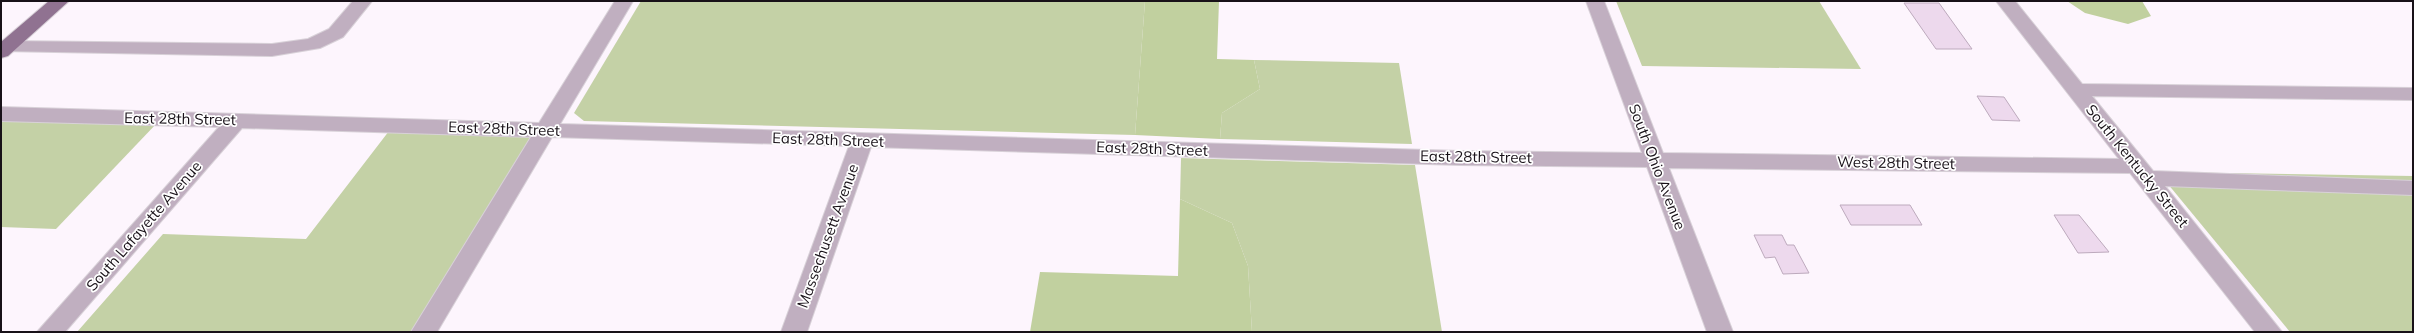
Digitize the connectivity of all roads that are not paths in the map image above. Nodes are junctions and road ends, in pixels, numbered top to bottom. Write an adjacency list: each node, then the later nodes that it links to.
1 (60, 1): 6 (main road)
2 (363, 1): 6 (street)
3 (624, 1): 11 (street)
4 (1595, 1): 13 (street, South Ohio Avenue)
5 (2005, 1): 7 (street, South Kentucky Street)
6 (4, 50)
7 (2076, 90): 8 (street); 14 (street, South Kentucky Street)
8 (2413, 94)
9 (1, 114): 10 (street, East 28th Street)
10 (237, 120): 11 (street, East 28th Street); 16 (street, South Lafayette Avenue)
11 (547, 130): 12 (street, East 28th Street); 17 (street)
12 (862, 141): 13 (street, East 28th Street); 18 (street, Massechusett Avenue)
13 (1655, 160): 14 (street, West 28th Street); 19 (street, South Ohio Avenue)
14 (2141, 172): 15 (street, West 28th Street); 20 (street, South Kentucky Street)
15 (2413, 188)
16 (50, 332)
17 (424, 332)
18 (794, 332)
19 (1720, 332)
20 (2269, 332)

